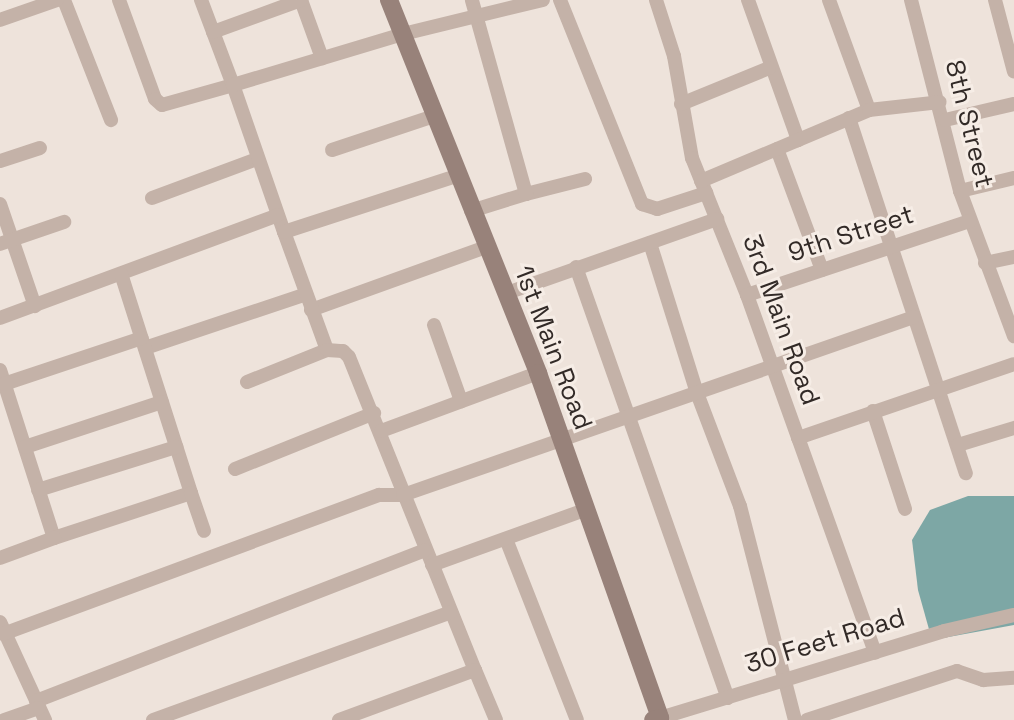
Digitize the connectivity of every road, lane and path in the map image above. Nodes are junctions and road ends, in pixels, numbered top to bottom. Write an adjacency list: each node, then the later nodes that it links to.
1 (57, 0): 16 (street)
2 (64, 0): 30 (street)
3 (119, 0): 23 (street)
4 (201, 0): 18 (street)
5 (301, 0): 18 (street); 20 (street)
6 (389, 0): 19 (main road, 1st Main Road)
7 (472, 0): 15 (street)
8 (543, 0): 15 (street)
9 (559, 0): 41 (street)
10 (656, 0): 25 (street, 3rd Main Road)
11 (748, 0): 21 (street)
12 (829, 0): 27 (street)
13 (911, 0): 24 (street, 8th Street)
14 (995, 0): 17 (street)
15 (479, 18): 19 (street); 43 (street)
16 (0, 20)
17 (1008, 26): 22 (street)
18 (213, 32): 23 (street)
19 (403, 34): 20 (street); 28 (main road, 1st Main Road)
20 (321, 58): 23 (street)
21 (769, 68): 25 (street); 32 (street)
22 (1014, 72)
23 (233, 85): 36 (street)
24 (940, 102): 27 (street); 31 (street, 8th Street)
25 (681, 104): 41 (street, 3rd Main Road)
26 (1014, 104): 31 (street)
27 (869, 110): 29 (street)
28 (434, 116): 35 (street); 38 (main road, 1st Main Road)
29 (849, 118): 32 (street); 55 (street)
30 (111, 120)
31 (945, 120): 42 (street, 8th Street)
32 (798, 140): 34 (street)
33 (40, 148): 37 (street)
34 (777, 149): 41 (street); 59 (street)
35 (332, 150)
36 (257, 159): 44 (street); 47 (street)
37 (0, 161)
38 (459, 175): 46 (main road, 1st Main Road); 51 (street)
39 (1014, 178): 42 (street)
40 (585, 179): 43 (street)
41 (703, 187): 48 (street, 3rd Main Road)
42 (960, 191): 49 (street, 8th Street)
43 (526, 194): 46 (street)
44 (152, 198)
45 (0, 204): 52 (street)
46 (471, 211): 54 (main road, 1st Main Road)
47 (278, 215): 51 (street); 60 (street)
48 (718, 219): 53 (street); 63 (street, 3rd Main Road)
49 (970, 221): 55 (street, 9th Street); 57 (street, 8th Street)
50 (64, 222): 52 (street)
51 (284, 232): 62 (street)
52 (6, 242): 64 (street)
53 (650, 243): 58 (street); 78 (street)
54 (486, 247): 61 (main road, 1st Main Road); 65 (street)
55 (891, 247): 59 (street, 9th Street); 66 (street)
56 (1014, 257): 57 (street)
57 (985, 263): 69 (street, 8th Street)
58 (576, 267): 61 (street); 83 (street)
59 (822, 270): 63 (street, 9th Street)
60 (121, 274): 64 (street); 70 (street)
61 (507, 293): 74 (main road, 1st Main Road)
62 (306, 294): 65 (street); 70 (street)
63 (747, 295): 73 (street, 3rd Main Road)
64 (35, 306): 67 (street)
65 (311, 310): 71 (street)
66 (914, 317): 73 (street); 77 (street)
67 (0, 318)
68 (433, 326): 79 (street)
69 (1014, 336)
70 (144, 343): 75 (street); 80 (street)
71 (327, 351): 76 (street); 82 (street)
72 (1014, 364): 77 (street)
73 (772, 366): 78 (street); 86 (street, 3rd Main Road)
74 (538, 373): 79 (street); 87 (main road, 1st Main Road)
75 (2, 377): 89 (street)
76 (247, 382)
77 (938, 389): 81 (street); 88 (street)
78 (697, 393): 83 (street); 111 (street)
79 (461, 401): 85 (street)
80 (162, 402): 89 (street); 90 (street)
81 (873, 411): 86 (street); 96 (street)
82 (374, 412): 85 (street); 91 (street)
83 (630, 416): 87 (street); 112 (street)
84 (1014, 428): 88 (street)
85 (380, 431): 95 (street)
86 (798, 438): 107 (street, 3rd Main Road)
87 (560, 440): 95 (street); 97 (main road, 1st Main Road)
88 (958, 445): 92 (street)
89 (25, 447): 93 (street)
90 (176, 447): 93 (street); 94 (street)
91 (235, 469)
92 (966, 473)
93 (38, 490): 99 (street)
94 (191, 493): 98 (street); 99 (street)
95 (402, 495): 101 (street); 106 (street)
96 (905, 509)
97 (585, 510): 100 (street); 114 (main road, 1st Main Road)
98 (204, 531)
99 (54, 538): 102 (street)
100 (506, 539): 103 (street); 119 (street)
101 (425, 550): 103 (street); 113 (street)
102 (0, 558)
103 (432, 565): 104 (street)
104 (451, 612): 109 (street); 116 (street)
105 (1014, 615): 107 (street, 30 Feet Road)
106 (2, 628): 108 (street)
107 (875, 653): 111 (street, 30 Feet Road)
108 (6, 656): 113 (street)
109 (475, 670): 117 (street); 118 (street)
110 (1014, 678): 121 (street)
111 (785, 681): 112 (street, 30 Feet Road); 120 (street)
112 (728, 698): 114 (street, 30 Feet Road)
113 (39, 710): 115 (street)
114 (657, 719)
115 (4, 720)
116 (153, 720)
117 (339, 720)
118 (496, 720)
119 (577, 720)
120 (795, 720)
121 (807, 720)

